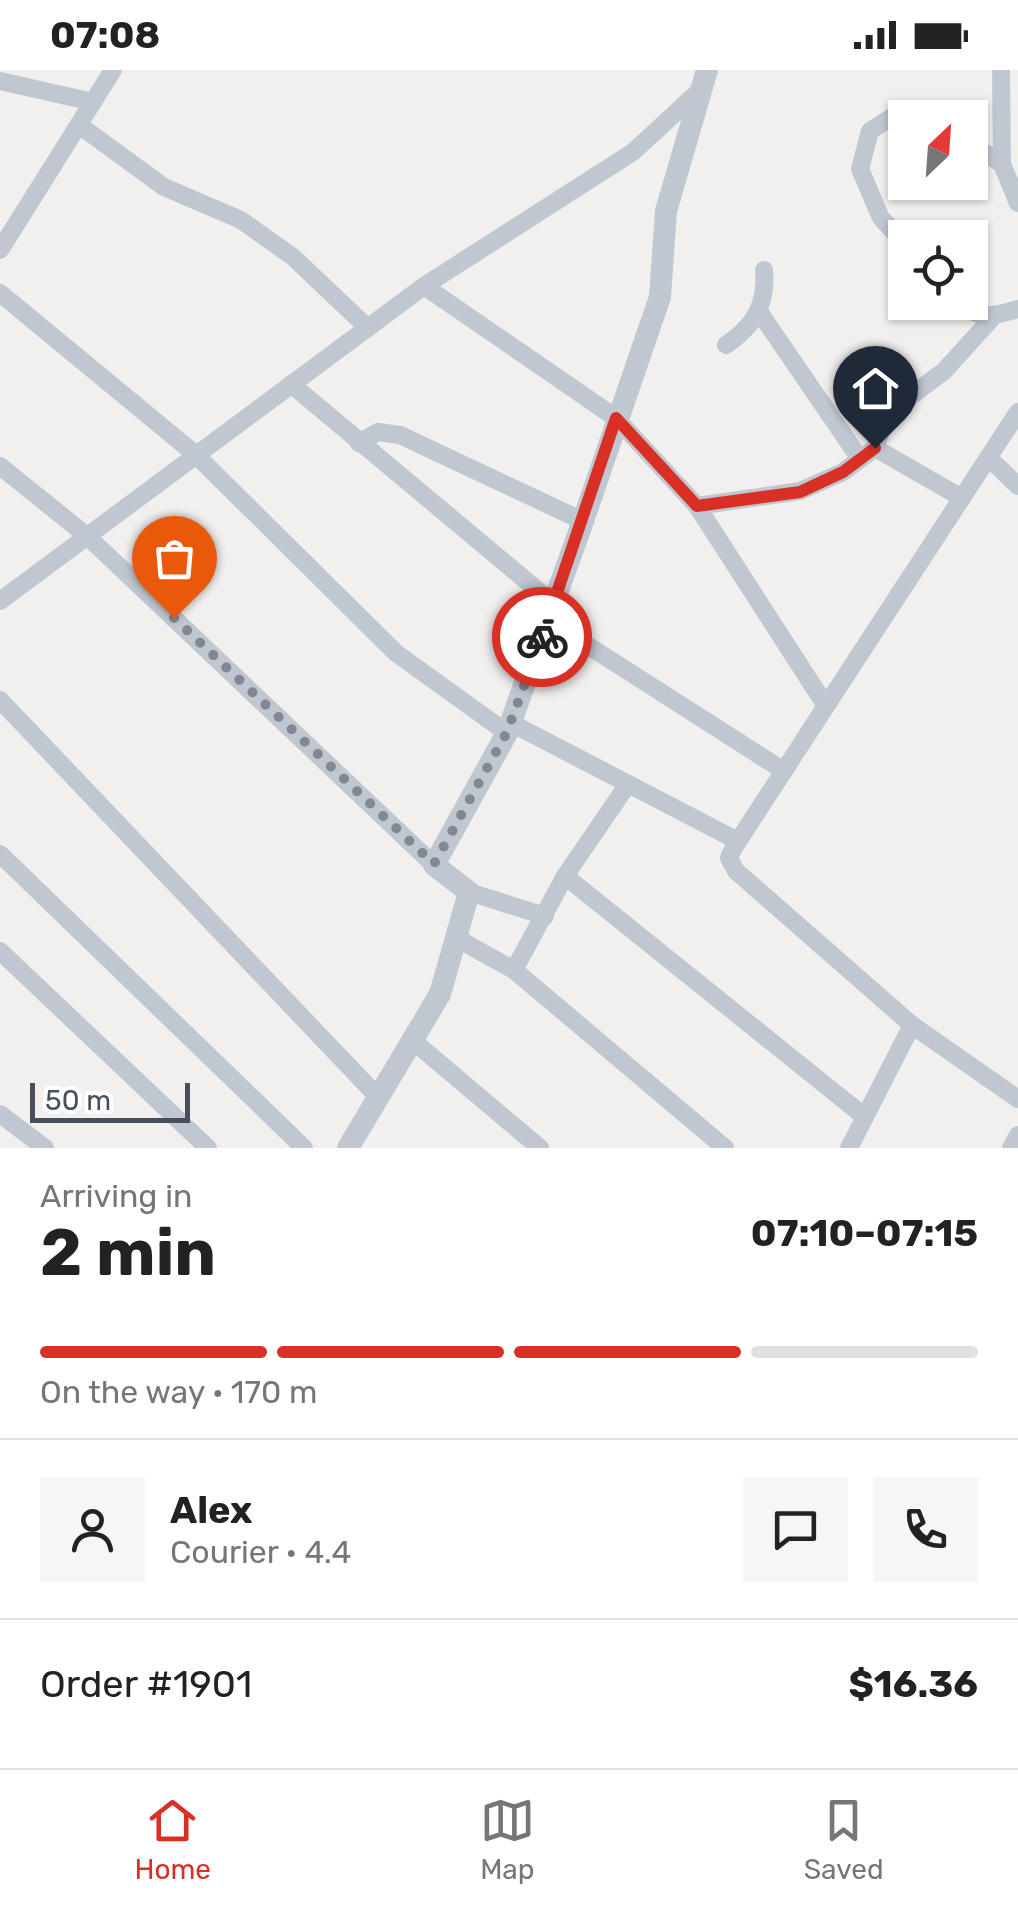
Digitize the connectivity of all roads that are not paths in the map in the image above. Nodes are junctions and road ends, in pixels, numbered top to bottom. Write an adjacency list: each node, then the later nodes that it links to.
1 (113, 70): 5 (street)
2 (1001, 70): 9 (street)
3 (0, 81): 5 (street)
4 (702, 81): 14 (street); 24 (street)
5 (93, 102): 7 (street)
6 (888, 119): 11 (street)
7 (79, 125): 12 (street); 20 (street)
8 (988, 155): 9 (street)
9 (1002, 164): 10 (street)
10 (1018, 203)
11 (888, 226)
12 (0, 250)
13 (764, 270): 17 (street)
14 (424, 286): 20 (street); 24 (street)
15 (0, 294): 27 (street)
16 (1018, 310): 19 (street)
17 (760, 313): 21 (street); 26 (street)
18 (988, 315): 19 (street)
19 (994, 316): 26 (street)
20 (368, 328): 22 (street)
21 (726, 346)
22 (290, 384): 25 (street); 27 (street)
23 (1018, 412): 28 (street)
24 (616, 418): 32 (street); 33 (street)
25 (359, 443): 33 (street); 36 (street)
26 (868, 453): 31 (street); 32 (street)
27 (194, 454): 34 (street); 39 (street)
28 (988, 458): 30 (street); 31 (street)
29 (0, 466): 34 (street)
30 (1018, 486)
31 (962, 498): 38 (street)
32 (697, 506): 38 (street)
33 (583, 521): 36 (street)
34 (88, 536): 35 (street); 44 (street)
35 (0, 601)
36 (551, 612): 39 (street); 40 (street)
37 (0, 700): 53 (street)
38 (826, 706): 40 (street)
39 (509, 728): 41 (street); 44 (street)
40 (784, 771): 42 (street)
41 (628, 784): 42 (street); 45 (street)
42 (738, 841): 51 (street)
43 (0, 854): 62 (street)
44 (434, 864): 46 (street)
45 (565, 876): 47 (street); 56 (street)
46 (469, 892): 47 (street); 48 (street)
47 (545, 916): 50 (street)
48 (456, 938): 50 (street); 52 (street)
49 (0, 951): 61 (street)
50 (514, 970): 59 (street)
51 (912, 1024): 54 (street); 56 (street)
52 (412, 1040): 53 (street); 57 (street)
53 (378, 1097): 63 (street)
54 (1018, 1099)
55 (0, 1114): 60 (street)
56 (865, 1117): 66 (street)
57 (520, 1130): 64 (street); 65 (street)
58 (1018, 1135): 67 (street)
59 (716, 1145)
60 (45, 1148)
61 (208, 1148)
62 (304, 1148)
63 (348, 1148)
64 (507, 1148)
65 (540, 1148)
66 (849, 1148)
67 (1012, 1148)

